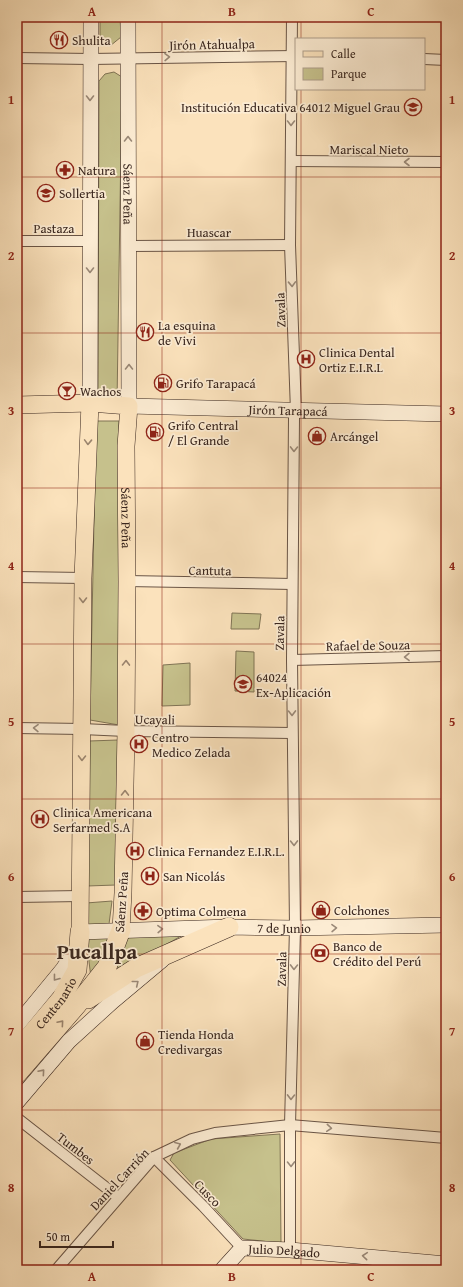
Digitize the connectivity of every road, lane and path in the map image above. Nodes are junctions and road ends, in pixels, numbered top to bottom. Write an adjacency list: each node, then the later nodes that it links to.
1 (91, 17): 7 (main road)
2 (128, 17): 6 (main road, Sáenz Peña)
3 (292, 17): 4 (street, Zavala)
4 (294, 56): 6 (street, Jirón Atahualpa, one-way to 4); 10 (street, Zavala, one-way to 10)
5 (17, 58): 7 (street, Jirón Atahualpa)
6 (128, 58): 7 (street, Jirón Atahualpa); 15 (main road, Sáenz Peña, one-way to 6)
7 (90, 59): 13 (main road, one-way to 13)
8 (425, 59): 9 (street)
9 (446, 60)
10 (291, 161): 11 (street, Mariscal Nieto, one-way to 10); 14 (street, Zavala)
11 (446, 162)
12 (17, 240): 13 (street, Pastaza)
13 (90, 241): 16 (main road, one-way to 16)
14 (290, 245): 15 (street, Huascar); 19 (street, Zavala, one-way to 19)
15 (128, 246): 18 (main road, Sáenz Peña, one-way to 15)
16 (90, 403): 17 (main road); 18 (main road); 22 (main road, one-way to 22)
17 (17, 405)
18 (129, 406): 19 (main road, Jirón Tarapacá); 23 (main road, Sáenz Peña)
19 (296, 411): 20 (main road, Jirón Tarapacá); 24 (street, Zavala, one-way to 24)
20 (446, 414)
21 (17, 577): 22 (street)
22 (83, 578): 28 (main road, one-way to 28)
23 (127, 581): 24 (street, Cantuta); 29 (main road, Sáenz Peña, one-way to 23)
24 (292, 584): 26 (street, Zavala)
25 (446, 656): 26 (street, Rafael de Souza, one-way to 26)
26 (292, 660): 30 (street, Zavala, one-way to 30)
27 (17, 728): 28 (street, Ucayali, one-way to 27)
28 (82, 729): 29 (street, Ucayali); 31 (main road, one-way to 31)
29 (126, 732): 30 (street, Ucayali); 36 (main road, Sáenz Peña, one-way to 29)
30 (292, 733): 35 (street, Zavala, one-way to 35)
31 (80, 896): 32 (street); 37 (main road)
32 (17, 897)
33 (446, 925): 35 (main road, 7 de Junio, one-way to 33)
34 (229, 927): 35 (main road, 7 de Junio); 36 (main road, 7 de Junio, one-way to 34); 38 (highway)
35 (295, 928): 45 (street, Zavala, one-way to 45)
36 (121, 930): 37 (main road, 7 de Junio); 39 (highway, Sáenz Peña)
37 (79, 939): 40 (main road, one-way to 40); 41 (highway, Centenario)
38 (172, 951): 39 (highway); 43 (main road, one-way to 38)
39 (76, 1006): 42 (highway, Centenario, one-way to 39)
40 (17, 1025)
41 (17, 1051)
42 (17, 1074)
43 (17, 1102)
44 (17, 1118): 48 (street, Tumbes)
45 (290, 1125): 46 (street, Daniel Carrión, one-way to 46); 47 (street, Daniel Carrión, one-way to 45); 50 (street, Zavala, one-way to 50)
46 (446, 1138)
47 (154, 1157): 48 (street, Daniel Carrión); 49 (street, Cusco)
48 (118, 1197): 52 (street, Daniel Carrión)
49 (242, 1248): 50 (main road, Julio Delgado); 53 (main road)
50 (290, 1250): 51 (main road, Julio Delgado, one-way to 50)
51 (446, 1264)
52 (56, 1270)
53 (222, 1270)

